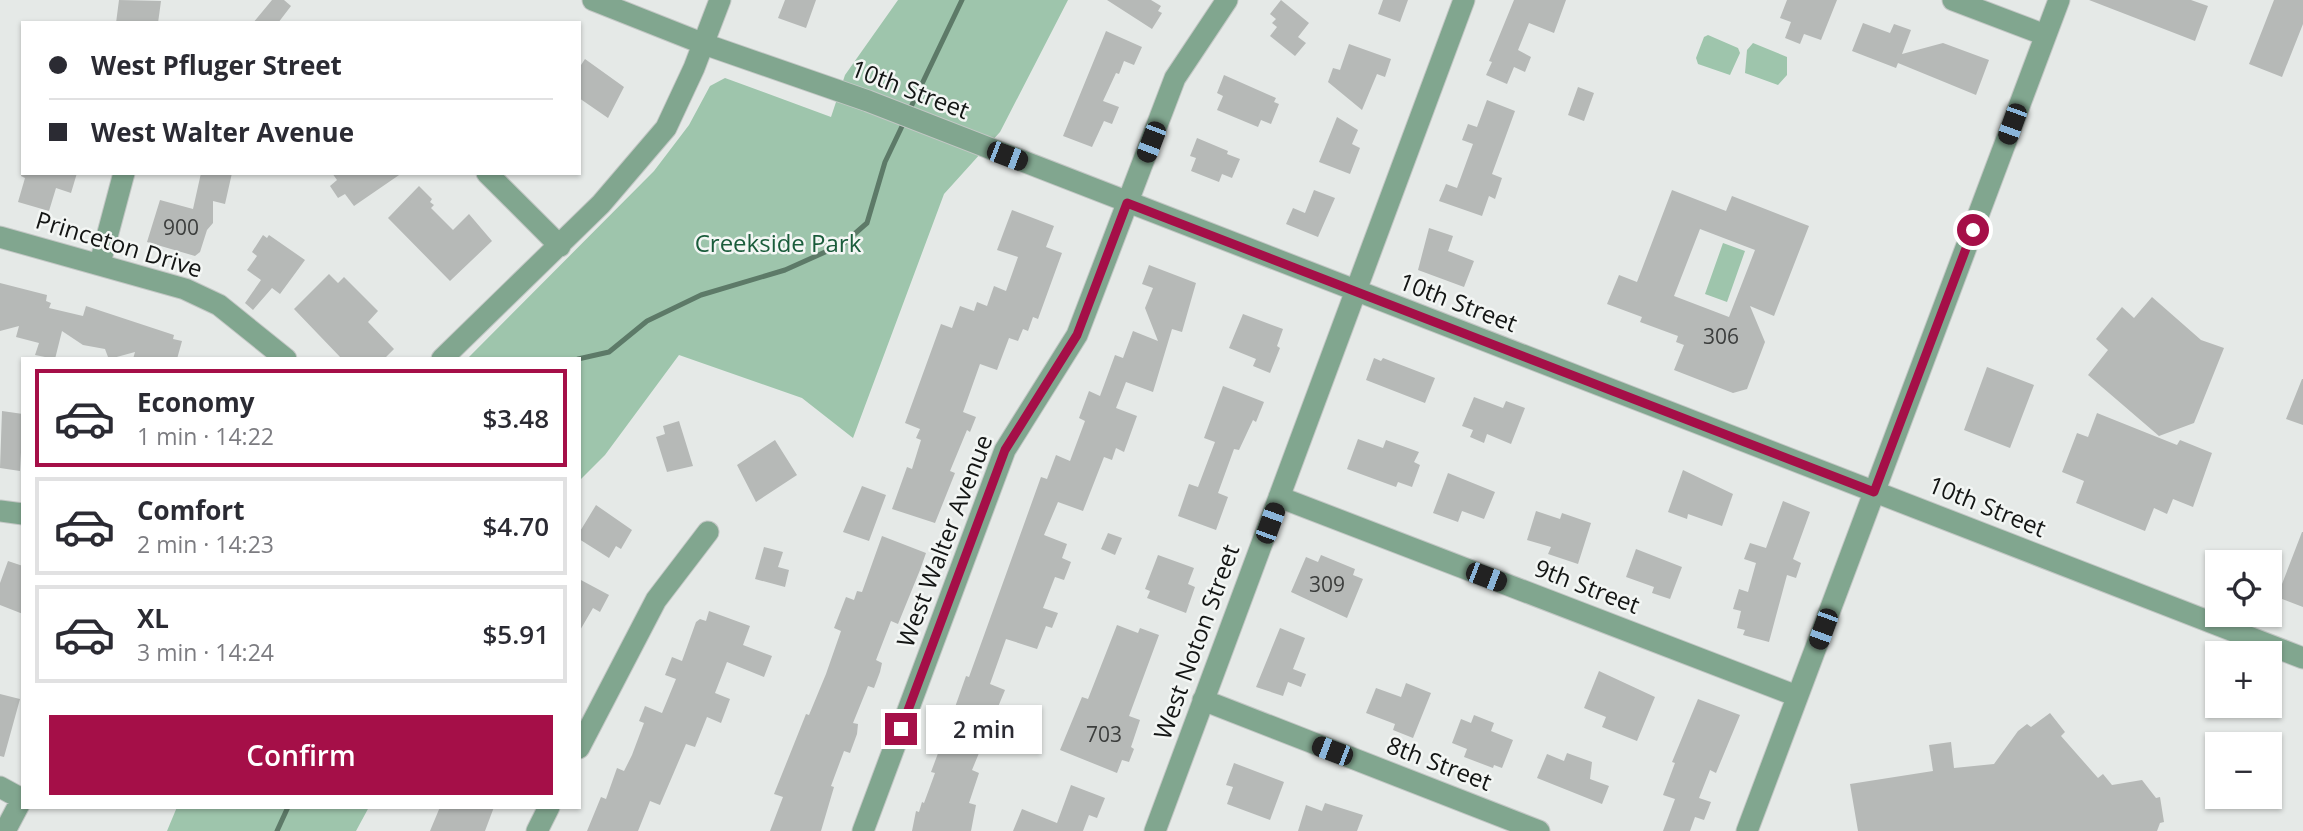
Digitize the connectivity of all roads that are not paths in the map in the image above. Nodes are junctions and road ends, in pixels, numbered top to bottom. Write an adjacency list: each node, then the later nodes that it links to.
1 (593, 0): 8 (street, 10th Street)
2 (720, 0): 8 (street)
3 (1227, 0): 11 (street, West Walter Avenue)
4 (1464, 0): 15 (street, West Noton Street)
5 (1953, 0): 7 (street)
6 (2059, 0): 7 (street)
7 (2045, 35): 18 (street)
8 (704, 44): 11 (street, 10th Street); 13 (street)
9 (123, 175): 14 (street)
10 (489, 175): 13 (street)
11 (1127, 203): 15 (street, 10th Street); 33 (street, West Walter Avenue)
12 (0, 237): 14 (street, Princeton Drive)
13 (560, 246): 17 (street)
14 (100, 263): 16 (street, Princeton Drive)
15 (1356, 292): 18 (street, 10th Street); 19 (street, West Noton Street)
16 (284, 357)
17 (444, 357)
18 (1874, 492): 23 (street, 10th Street); 24 (street)
19 (1279, 497): 24 (street, 9th Street); 25 (street, West Noton Street)
20 (0, 511): 21 (street)
21 (21, 514)
22 (708, 532): 26 (street)
23 (2303, 658)
24 (1797, 696): 36 (street)
25 (1203, 700): 34 (street, West Noton Street); 35 (street, 8th Street)
26 (581, 744)
27 (0, 788): 28 (street)
28 (21, 798)
29 (21, 800): 31 (street)
30 (548, 809): 32 (street)
31 (5, 831)
32 (537, 831)
33 (863, 831)
34 (1155, 831)
35 (1539, 831)
36 (1747, 831)

